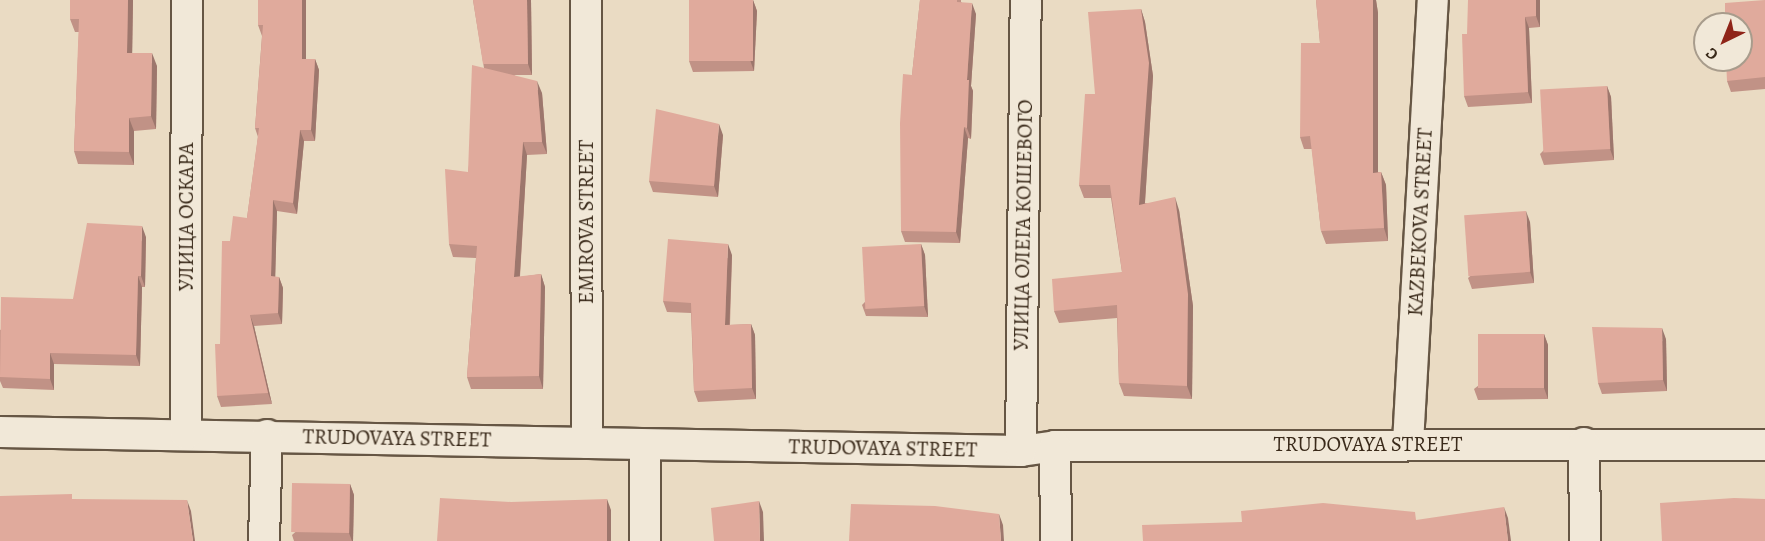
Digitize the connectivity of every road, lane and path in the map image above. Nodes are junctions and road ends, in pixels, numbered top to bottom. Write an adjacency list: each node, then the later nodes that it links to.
1 (187, 0): 6 (street, УЛИЦА ОСКАРА)
2 (586, 0): 8 (street, EMIROVA STREET)
3 (1026, 0): 14 (street, УЛИЦА ОЛЕГА КОШЕВОГО)
4 (1433, 0): 10 (street, KAZBEKOVA STREET)
5 (0, 432): 6 (street, TRUDOVAYA STREET)
6 (186, 434): 7 (street, TRUDOVAYA STREET)
7 (267, 435): 8 (street, TRUDOVAYA STREET); 15 (street)
8 (587, 443): 11 (street, TRUDOVAYA STREET)
9 (1584, 443): 10 (street, TRUDOVAYA STREET); 12 (street, TRUDOVAYA STREET); 18 (street)
10 (1408, 444): 13 (street, TRUDOVAYA STREET)
11 (645, 445): 14 (street, TRUDOVAYA STREET); 16 (street)
12 (1765, 445)
13 (1056, 446): 14 (street, TRUDOVAYA STREET); 17 (street)
14 (1021, 450)
15 (264, 541)
16 (645, 541)
17 (1056, 541)
18 (1585, 541)

